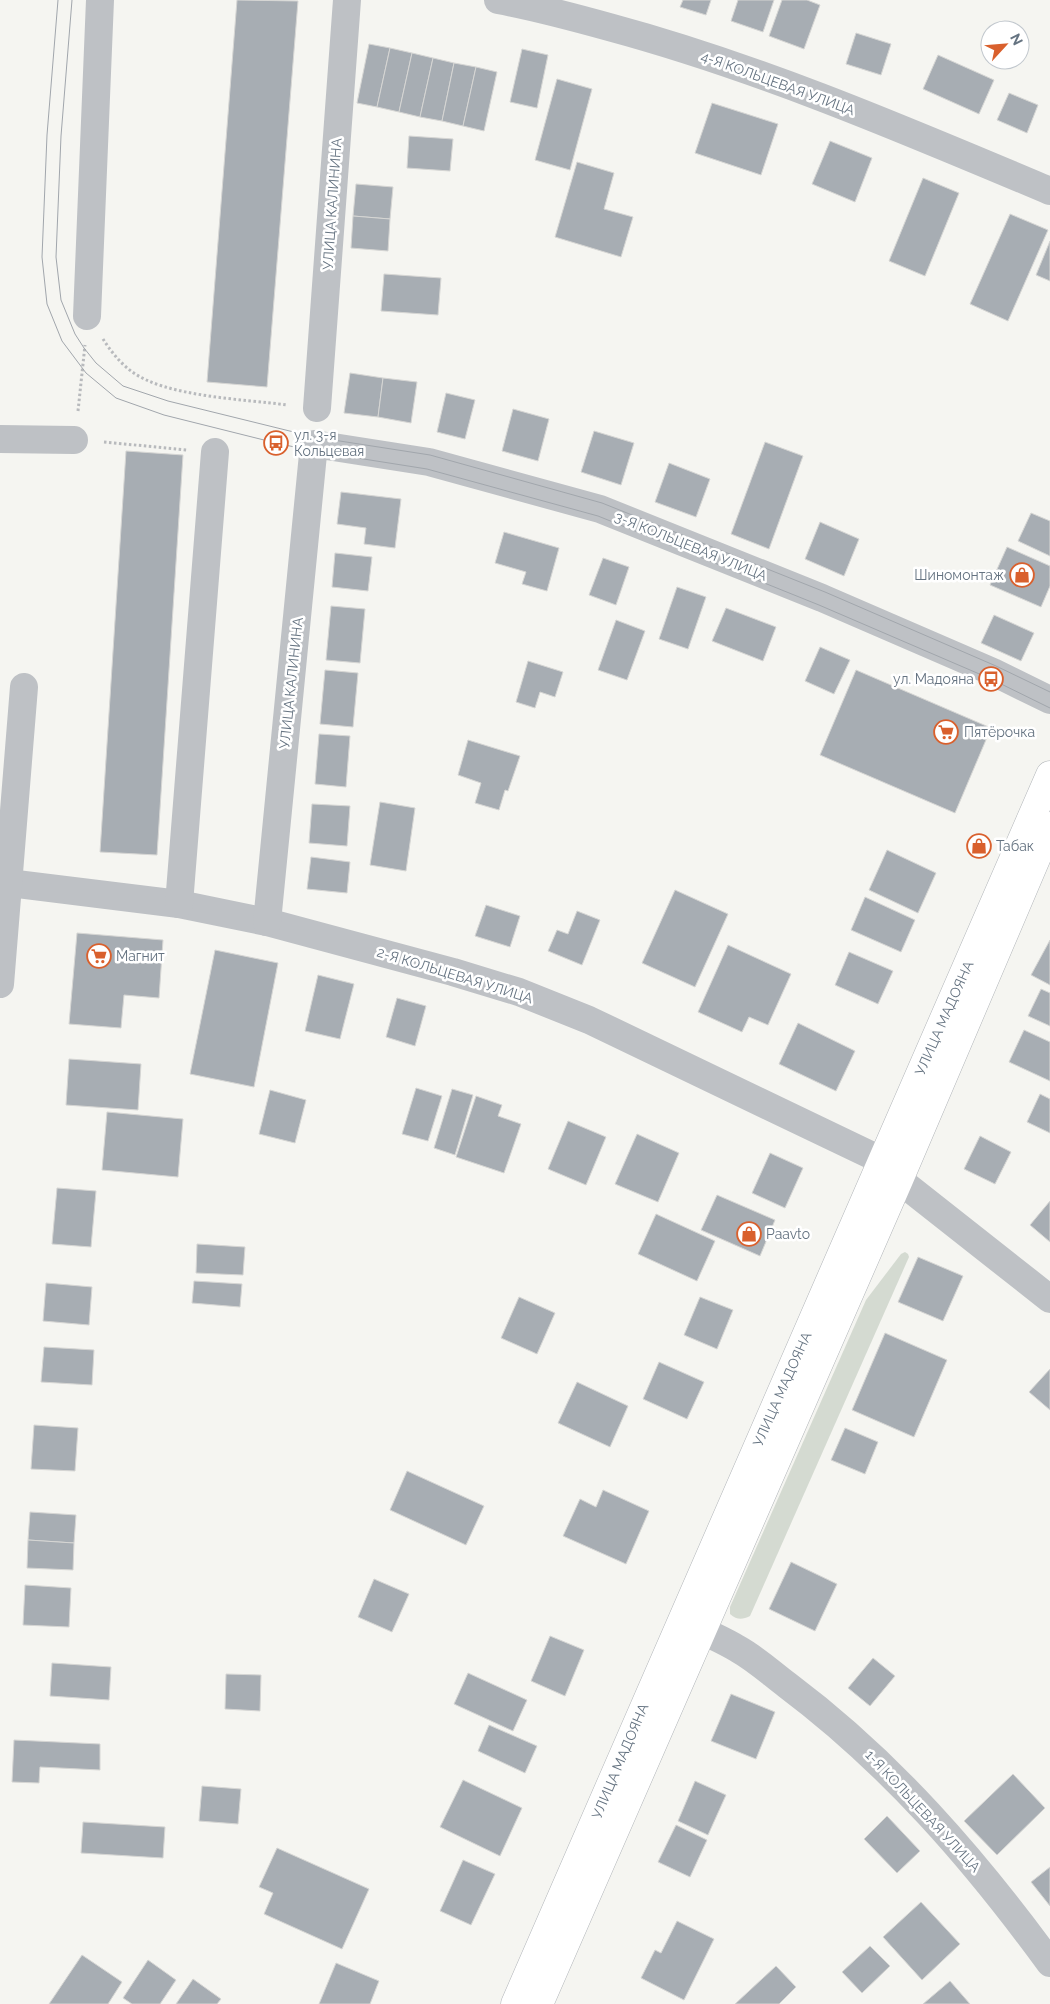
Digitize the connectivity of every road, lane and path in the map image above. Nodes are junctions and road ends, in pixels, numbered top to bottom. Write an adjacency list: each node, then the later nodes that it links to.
1 (100, 0): 5 (street)
2 (347, 0): 6 (street, УЛИЦА КАЛИНИНА)
3 (498, 0): 4 (street, 4-Я КОЛЬЦЕВАЯ УЛИЦА)
4 (1050, 191)
5 (88, 316): 6 (path); 8 (path)
6 (316, 408)
7 (0, 439): 8 (street)
8 (74, 440): 10 (path)
9 (314, 444): 12 (street, 3-Я КОЛЬЦЕВАЯ УЛИЦА); 17 (street, УЛИЦА КАЛИНИНА)
10 (215, 452): 16 (street)
11 (24, 687): 15 (street)
12 (1050, 700)
13 (1050, 775): 19 (main road, УЛИЦА МАДОЯНА)
14 (1050, 826): 19 (main road, УЛИЦА МАДОЯНА)
15 (4, 882): 16 (street, 2-Я КОЛЬЦЕВАЯ УЛИЦА); 18 (street)
16 (178, 904): 17 (street, 2-Я КОЛЬЦЕВАЯ УЛИЦА)
17 (267, 922): 19 (street, 2-Я КОЛЬЦЕВАЯ УЛИЦА)
18 (0, 984)
19 (890, 1170): 20 (street, 2-Я КОЛЬЦЕВАЯ УЛИЦА); 21 (main road, УЛИЦА МАДОЯНА); 23 (main road, УЛИЦА МАДОЯНА)
20 (1050, 1299)
21 (701, 1630): 22 (street, 1-Я КОЛЬЦЕВАЯ УЛИЦА); 24 (main road, УЛИЦА МАДОЯНА)
22 (1050, 1963)
23 (514, 2004)
24 (539, 2004)

